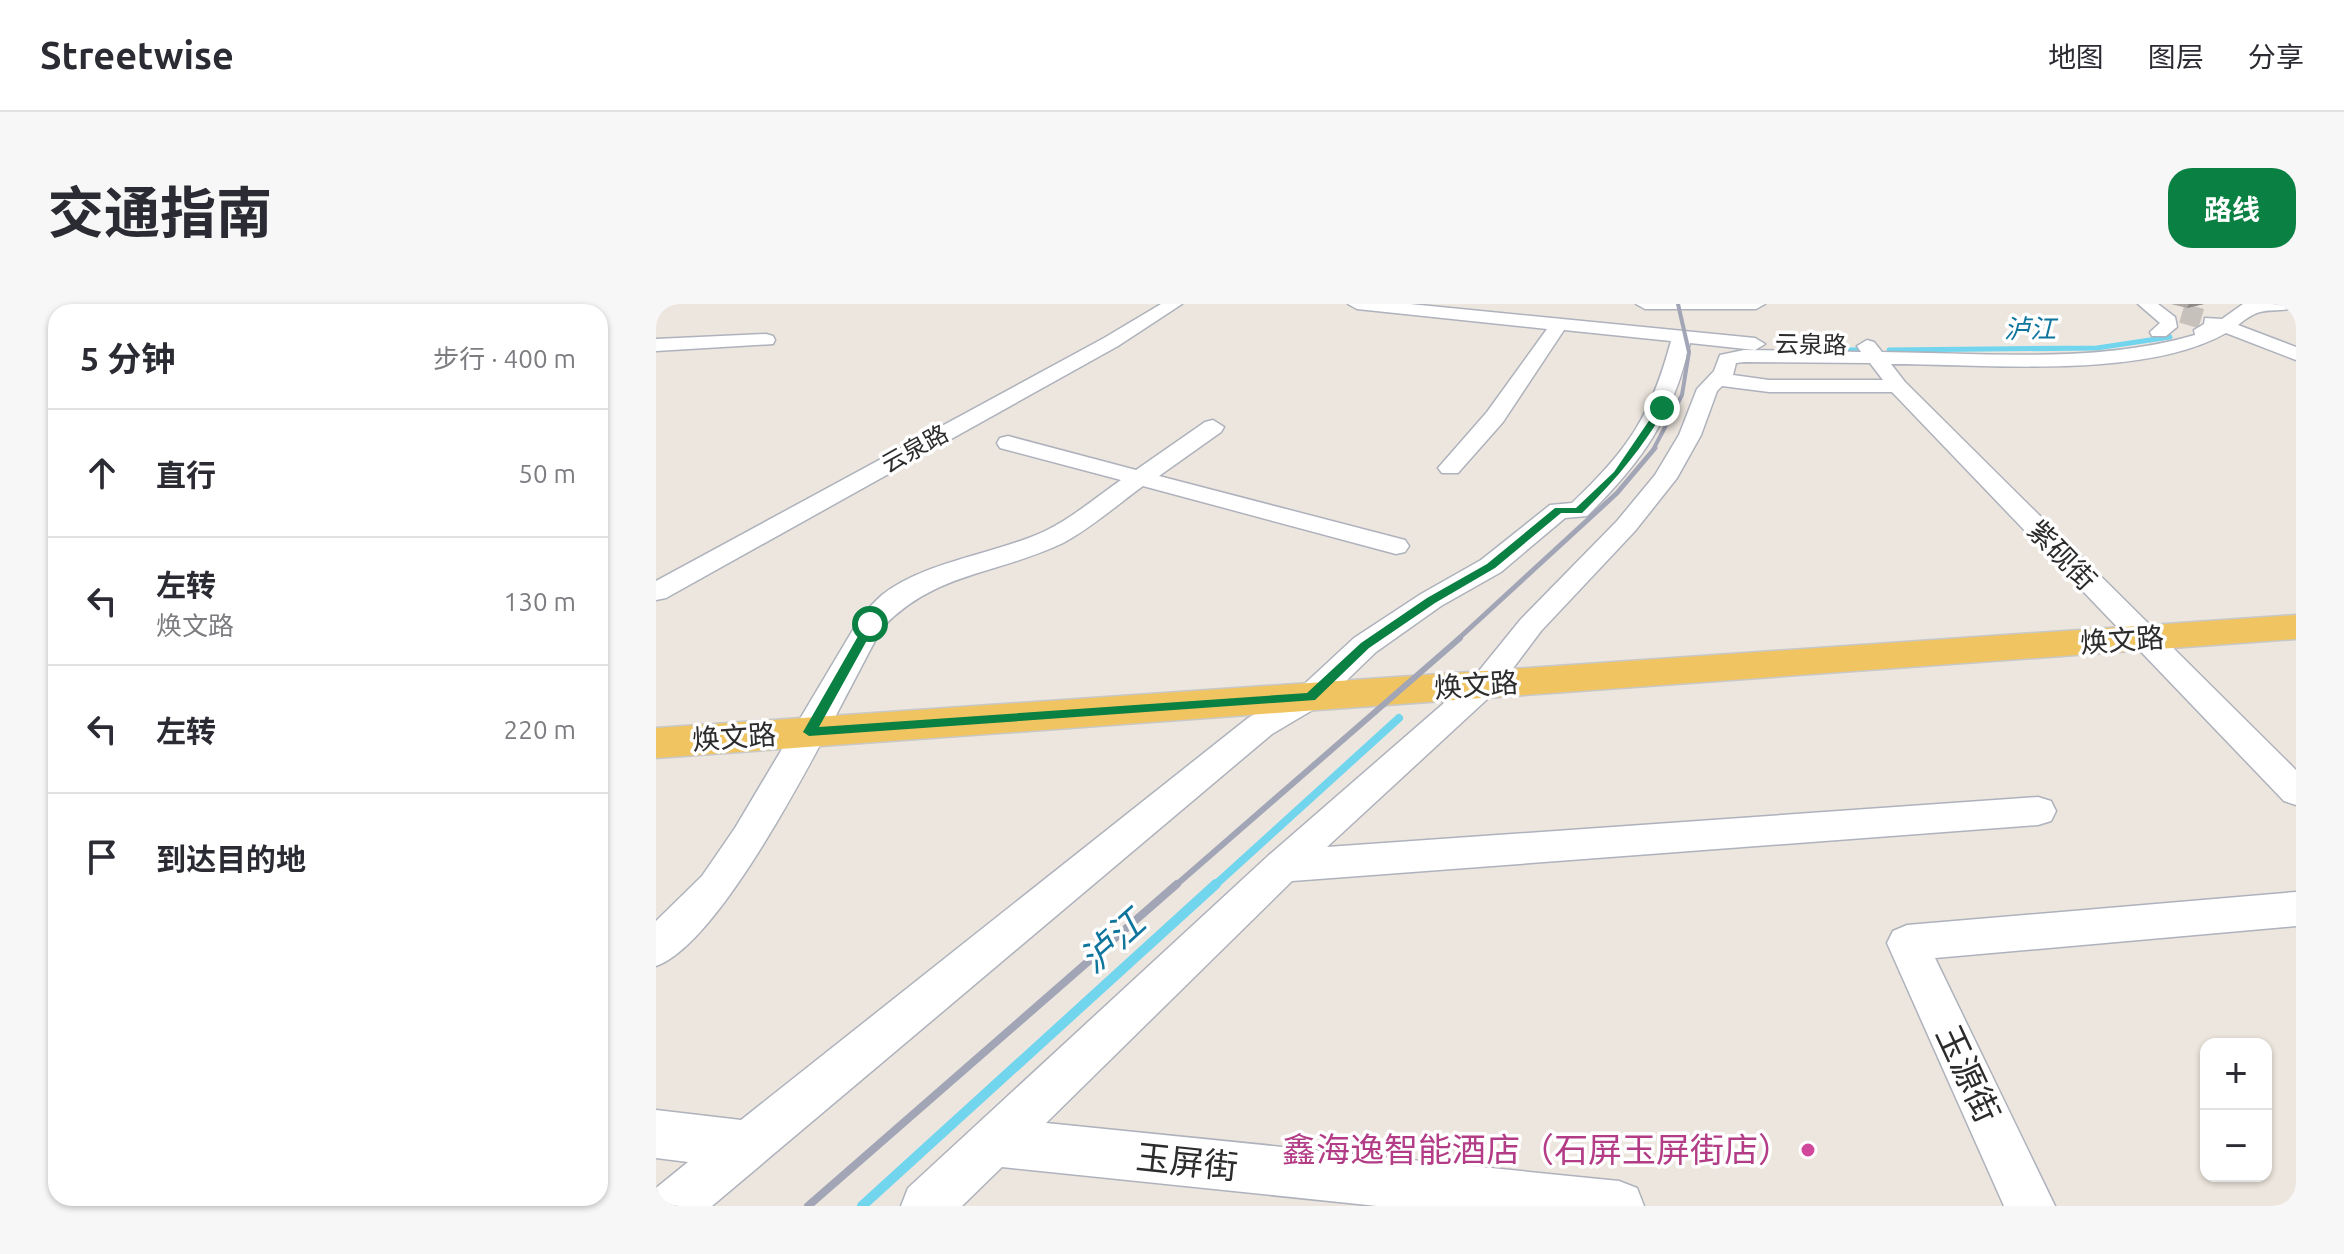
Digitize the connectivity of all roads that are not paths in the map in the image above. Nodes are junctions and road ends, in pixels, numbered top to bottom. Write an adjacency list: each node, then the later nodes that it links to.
1 (1173, 304): 27 (street, 云泉路)
2 (1357, 304): 12 (street, 云泉路)
3 (1553, 304): 12 (street)
4 (1645, 304): 9 (street)
5 (1756, 304): 9 (street)
6 (2147, 304): 10 (street); 13 (street)
7 (2259, 304): 8 (street, 云泉路); 11 (street, 云泉路)
8 (2289, 304)
9 (1694, 305)
10 (2182, 313)
11 (2217, 324): 13 (street, 云泉路); 18 (street); 19 (street)
12 (1551, 325): 14 (street, 云泉路); 24 (street)
13 (2159, 332): 18 (street, 云泉路)
14 (1681, 339): 17 (street, 云泉路); 31 (street)
15 (766, 340): 16 (street)
16 (656, 345)
17 (1784, 351): 18 (street); 20 (street)
18 (1872, 352): 21 (street, 紫砚街)
19 (2296, 354)
20 (1716, 379): 21 (street); 30 (street)
21 (1898, 386): 29 (street, 紫砚街)
22 (1213, 427): 25 (street)
23 (1008, 443): 25 (street)
24 (1450, 468)
25 (1140, 477): 26 (street); 32 (street)
26 (1396, 546)
27 (656, 592)
28 (2296, 627): 29 (main road, 焕文路)
29 (2143, 638): 30 (main road, 焕文路); 34 (street, 紫砚街)
30 (1485, 684): 31 (main road, 焕文路); 36 (street)
31 (1310, 697): 32 (main road, 焕文路); 41 (street)
32 (809, 732): 33 (main road, 焕文路); 38 (street)
33 (656, 743)
34 (2296, 792)
35 (2038, 811): 36 (street)
36 (1282, 866): 40 (street)
37 (2296, 909): 45 (street, 玉源街)
38 (656, 948)
39 (656, 1134): 41 (street)
40 (994, 1142): 43 (street); 44 (street, 玉屏街)
41 (747, 1145): 42 (street)
42 (673, 1206)
43 (926, 1206)
44 (1619, 1206)
45 (2030, 1206)

